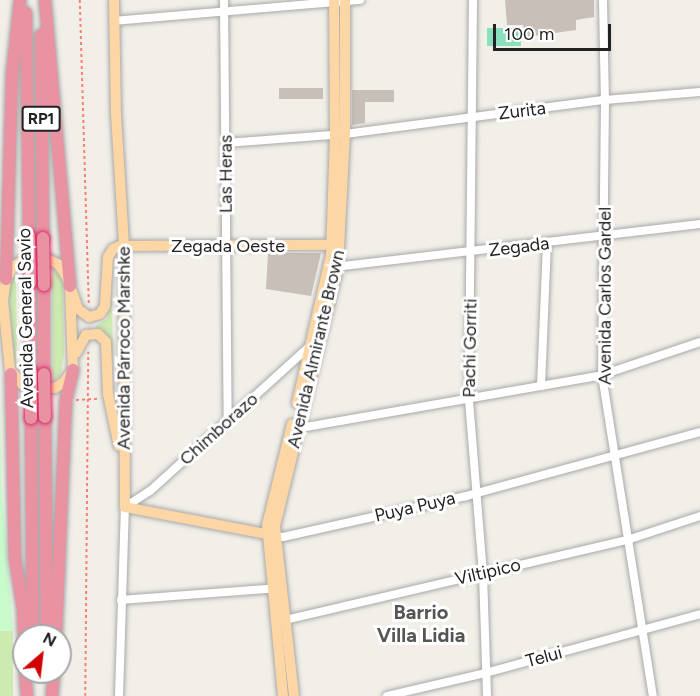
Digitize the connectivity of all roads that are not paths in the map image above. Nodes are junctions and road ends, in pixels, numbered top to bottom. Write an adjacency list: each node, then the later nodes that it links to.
1 (21, 0): 25 (highway)
2 (25, 0): 54 (highway, Avenida General Savio / RP1, bridge)
3 (43, 0): 26 (highway); 55 (highway, Avenida General Savio / RP1, bridge)
4 (114, 0): 11 (main road, Avenida Párroco Marshke)
5 (224, 0): 10 (street, Las Heras)
6 (360, 0): 9 (street)
7 (473, 0): 14 (street, Pachi Gorriti)
8 (603, 0): 13 (street, Avenida Carlos Gardel)
9 (339, 1): 10 (street); 15 (main road, Avenida Almirante Brown)
10 (224, 10): 11 (street); 16 (street, Las Heras)
11 (114, 21): 21 (main road, Avenida Párroco Marshke)
12 (700, 92): 13 (street, Zurita)
13 (605, 100): 14 (street, Zurita); 18 (street, Avenida Carlos Gardel)
14 (474, 117): 15 (street, Zurita); 23 (street, Pachi Gorriti)
15 (340, 133): 16 (street, Zurita); 20 (main road, Avenida Almirante Brown)
16 (226, 143): 22 (street, Las Heras)
17 (700, 224): 18 (street, Zegada)
18 (604, 236): 19 (street, Zegada); 35 (street, Avenida Carlos Gardel)
19 (547, 243): 23 (street, Zegada); 36 (street)
20 (336, 245): 22 (main road, Zegada Oeste); 24 (main road, Avenida Almirante Brown)
21 (124, 246): 22 (main road, Zegada Oeste); 26 (main road); 42 (main road, Avenida Párroco Marshke)
22 (225, 246): 38 (street, Las Heras)
23 (472, 253): 24 (street, Zegada); 37 (street, Pachi Gorriti)
24 (333, 267): 29 (main road, Avenida Almirante Brown); 31 (main road, Avenida Almirante Brown)
25 (6, 279): 26 (main road); 27 (main road)
26 (70, 286): 33 (main road)
27 (3, 302): 28 (main road); 34 (main road)
28 (0, 313)
29 (320, 336): 31 (street, Chimborazo); 39 (main road, Avenida Almirante Brown)
30 (700, 342): 35 (street)
31 (310, 346): 38 (street, Chimborazo); 39 (main road, Avenida Almirante Brown)
32 (0, 351): 34 (main road)
33 (73, 366): 34 (main road); 42 (main road); 56 (highway)
34 (10, 372): 53 (highway)
35 (602, 375): 36 (street); 41 (street, Avenida Carlos Gardel)
36 (541, 387): 37 (street)
37 (469, 400): 39 (street); 43 (street, Pachi Gorriti)
38 (228, 420): 44 (street, Chimborazo)
39 (295, 429): 46 (main road, Avenida Almirante Brown)
40 (700, 432): 41 (street, Puya Puya)
41 (614, 457): 43 (street, Puya Puya); 47 (street, Avenida Carlos Gardel)
42 (123, 467): 44 (main road, Avenida Párroco Marshke)
43 (477, 492): 46 (street, Puya Puya); 48 (street, Pachi Gorriti)
44 (126, 507): 46 (main road, Puya Puya); 50 (street, Avenida Párroco Marshke)
45 (700, 516): 47 (street, Viltipico)
46 (271, 535): 49 (main road, Avenida Almirante Brown)
47 (627, 540): 48 (street, Viltipico); 57 (street, Avenida Carlos Gardel)
48 (483, 574): 52 (street, Viltipico); 58 (street, Pachi Gorriti)
49 (276, 588): 50 (street); 52 (main road, Avenida Almirante Brown)
50 (121, 600): 60 (street, Avenida Párroco Marshke)
51 (700, 614): 57 (street, Telui)
52 (279, 621): 61 (main road, Avenida Almirante Brown); 62 (main road, Avenida Almirante Brown)
53 (23, 624)
54 (33, 624)
55 (47, 624)
56 (57, 624)
57 (643, 631): 58 (street, Telui); 65 (street, Avenida Carlos Gardel)
58 (485, 673): 59 (street, Telui); 64 (street, Pachi Gorriti)
59 (397, 695): 63 (street, Telui)
60 (119, 696)
61 (283, 696)
62 (294, 696)
63 (387, 696)
64 (487, 696)
65 (653, 696)

